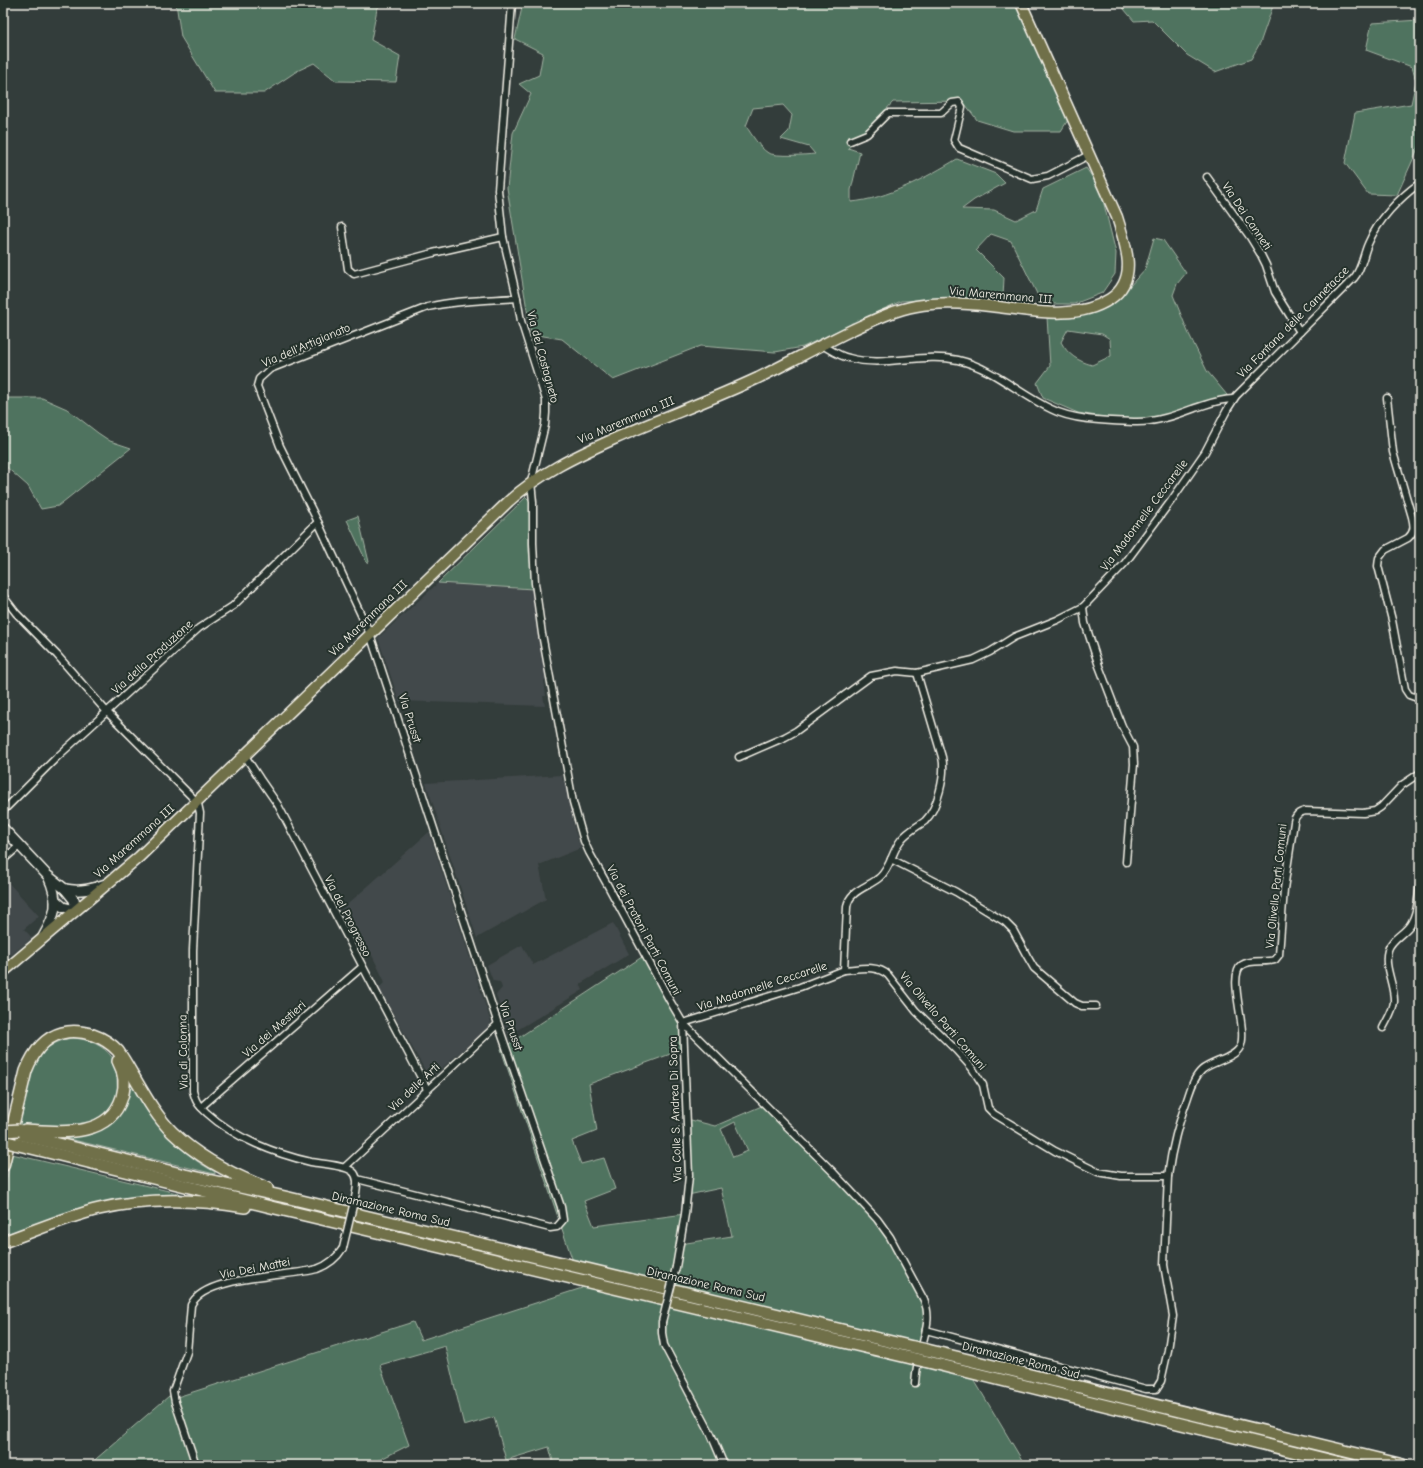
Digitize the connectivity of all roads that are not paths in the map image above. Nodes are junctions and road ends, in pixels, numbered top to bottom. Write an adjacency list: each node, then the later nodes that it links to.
1 (512, 3): 8 (street, Via del Castagneto)
2 (1021, 3): 4 (main road, Via Maremmana III)
3 (850, 141): 4 (street)
4 (1089, 156): 11 (main road, Via Maremmana III)
5 (1207, 177): 10 (street, Via Dei Canneti)
6 (1420, 182): 10 (street, Via Fontana delle Cannetacce)
7 (342, 227): 8 (street)
8 (503, 237): 9 (street, Via del Castagneto)
9 (517, 298): 14 (street, Via del Castagneto); 15 (street, Via dell'Artigianato)
10 (1300, 332): 13 (street, Via Fontana delle Cannetacce)
11 (822, 345): 13 (street); 14 (main road, Via Maremmana III)
12 (1387, 398): 20 (street)
13 (1233, 399): 17 (street, Via Madonnelle Ceccarelle)
14 (531, 482): 18 (main road, Via Maremmana III); 43 (street, Via dei Pratoni Parti Comuni)
15 (318, 522): 18 (street, Via dell'Artigianato); 21 (street, Via della Produzione)
16 (3, 596): 21 (street)
17 (1083, 607): 19 (street, Via Madonnelle Ceccarelle); 31 (street)
18 (370, 634): 22 (main road, Via Maremmana III); 44 (street, Via Prusst)
19 (917, 674): 23 (street, Via Madonnelle Ceccarelle); 29 (street, Via Madonnelle Ceccarelle)
20 (1420, 699)
21 (107, 712): 25 (street); 26 (street, Via della Produzione)
22 (245, 756): 25 (main road, Via Maremmana III); 39 (street, Via del Progresso)
23 (739, 757)
24 (1420, 773): 53 (street, Via Olivello Parti Comuni)
25 (197, 802): 34 (main road, Via Maremmana III); 48 (street, Via di Colonna)
26 (3, 811)
27 (3, 828): 28 (street)
28 (19, 846): 30 (street); 32 (street)
29 (891, 859): 40 (street, Via Madonnelle Ceccarelle); 42 (street)
30 (3, 860)
31 (1126, 862)
32 (47, 875): 35 (street); 36 (street)
33 (1420, 883): 45 (street)
34 (107, 884): 35 (street); 37 (main road, Via Maremmana III)
35 (65, 889): 37 (street)
36 (55, 900): 37 (street); 38 (street)
37 (75, 910): 38 (main road, Via Maremmana III)
38 (42, 939): 41 (main road, Via Maremmana III)
39 (362, 967): 47 (street, Via del Progresso); 48 (street, Via dei Mestieri)
40 (844, 970): 43 (street, Via Madonnelle Ceccarelle); 53 (street, Via Olivello Parti Comuni)
41 (3, 972)
42 (1096, 1006)
43 (683, 1023): 58 (street, Via dei Pratoni Parti Comuni); 63 (street, Via Colle S. Andrea Di Sopra, bridge)
44 (498, 1024): 47 (street, Via delle Arti); 54 (street, Via Prusst)
45 (1383, 1028)
46 (111, 1046): 50 (highway); 51 (highway); 55 (highway)
47 (427, 1089): 52 (street, Via delle Arti)
48 (201, 1107): 52 (street, Via di Colonna)
49 (4, 1134): 50 (highway, Diramazione Roma Sud, bridge)
50 (17, 1136): 55 (highway, Diramazione Roma Sud); 56 (highway, Diramazione Roma Sud)
51 (3, 1166)
52 (345, 1167): 54 (street)
53 (1168, 1176): 58 (street)
54 (357, 1179): 62 (street, Via Dei Mattei, bridge)
55 (285, 1197): 59 (highway, Diramazione Roma Sud)
56 (275, 1208): 57 (highway); 59 (highway, Diramazione Roma Sud)
57 (3, 1242)
58 (926, 1330): 61 (street, Via dei Pratoni Parti Comuni)
59 (912, 1352): 60 (highway, Diramazione Roma Sud, bridge)
60 (926, 1356): 64 (highway, Diramazione Roma Sud); 65 (highway, Diramazione Roma Sud)
61 (915, 1382)
62 (196, 1465)
63 (724, 1465)
64 (1349, 1465)
65 (1403, 1465)

